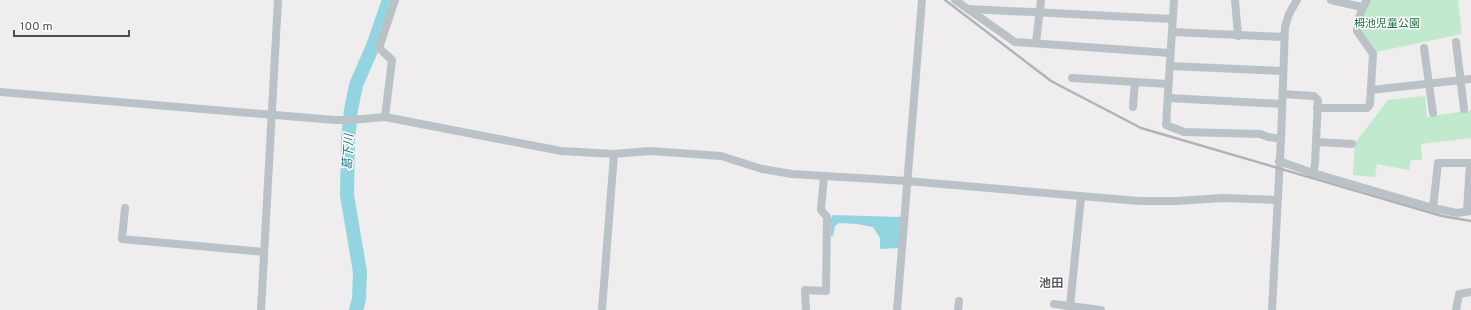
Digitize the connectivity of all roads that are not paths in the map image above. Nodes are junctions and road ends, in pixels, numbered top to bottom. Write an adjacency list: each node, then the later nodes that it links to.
1 (278, 0): 38 (street)
2 (395, 0): 39 (street)
3 (922, 0): 47 (street)
4 (955, 0): 11 (street)
5 (1041, 0): 12 (street)
6 (1174, 0): 13 (street)
7 (1236, 0): 15 (street)
8 (1297, 0): 16 (street)
9 (1331, 0): 10 (street)
10 (1365, 4): 29 (street)
11 (969, 9): 12 (street); 18 (street)
12 (1040, 13): 13 (street); 18 (street)
13 (1172, 19): 14 (street)
14 (1172, 32): 15 (street); 20 (street)
15 (1238, 36): 16 (street)
16 (1284, 38): 22 (street)
17 (1456, 42): 25 (street)
18 (1036, 43): 20 (street)
19 (1424, 48): 28 (street)
20 (1170, 53): 21 (street)
21 (1170, 66): 22 (street); 27 (street)
22 (1283, 71): 31 (street)
23 (1072, 78): 26 (street)
24 (1471, 79): 25 (street)
25 (1461, 80): 28 (street); 36 (street)
26 (1135, 82): 27 (street); 34 (street)
27 (1168, 84): 32 (street)
28 (1429, 84): 29 (street); 37 (street)
29 (1371, 90): 35 (street)
30 (0, 92): 38 (street)
31 (1283, 94): 33 (street); 35 (street)
32 (1168, 98): 33 (street); 40 (street)
33 (1282, 104): 40 (street)
34 (1133, 107)
35 (1317, 108): 41 (street)
36 (1464, 109)
37 (1433, 113)
38 (273, 115): 39 (street); 53 (street)
39 (384, 117): 43 (street)
40 (1281, 139): 44 (street)
41 (1316, 142): 42 (street); 45 (street)
42 (1352, 144)
43 (614, 154): 46 (street); 59 (street)
44 (1279, 161): 45 (street); 49 (street)
45 (1313, 173): 51 (street)
46 (824, 176): 47 (street); 60 (street)
47 (908, 181): 48 (street); 61 (street)
48 (1081, 197): 49 (street); 57 (street)
49 (1277, 200): 64 (street)
50 (125, 208): 53 (street)
51 (1433, 208): 52 (street); 52 (street)
52 (1469, 211)
53 (264, 252): 58 (street)
54 (1471, 292): 65 (street)
55 (959, 301): 62 (street)
56 (1054, 304): 57 (street)
57 (1070, 306): 63 (street)
58 (261, 310)
59 (602, 310)
60 (806, 310)
61 (897, 310)
62 (958, 310)
63 (1101, 310)
64 (1272, 310)
65 (1456, 310)

